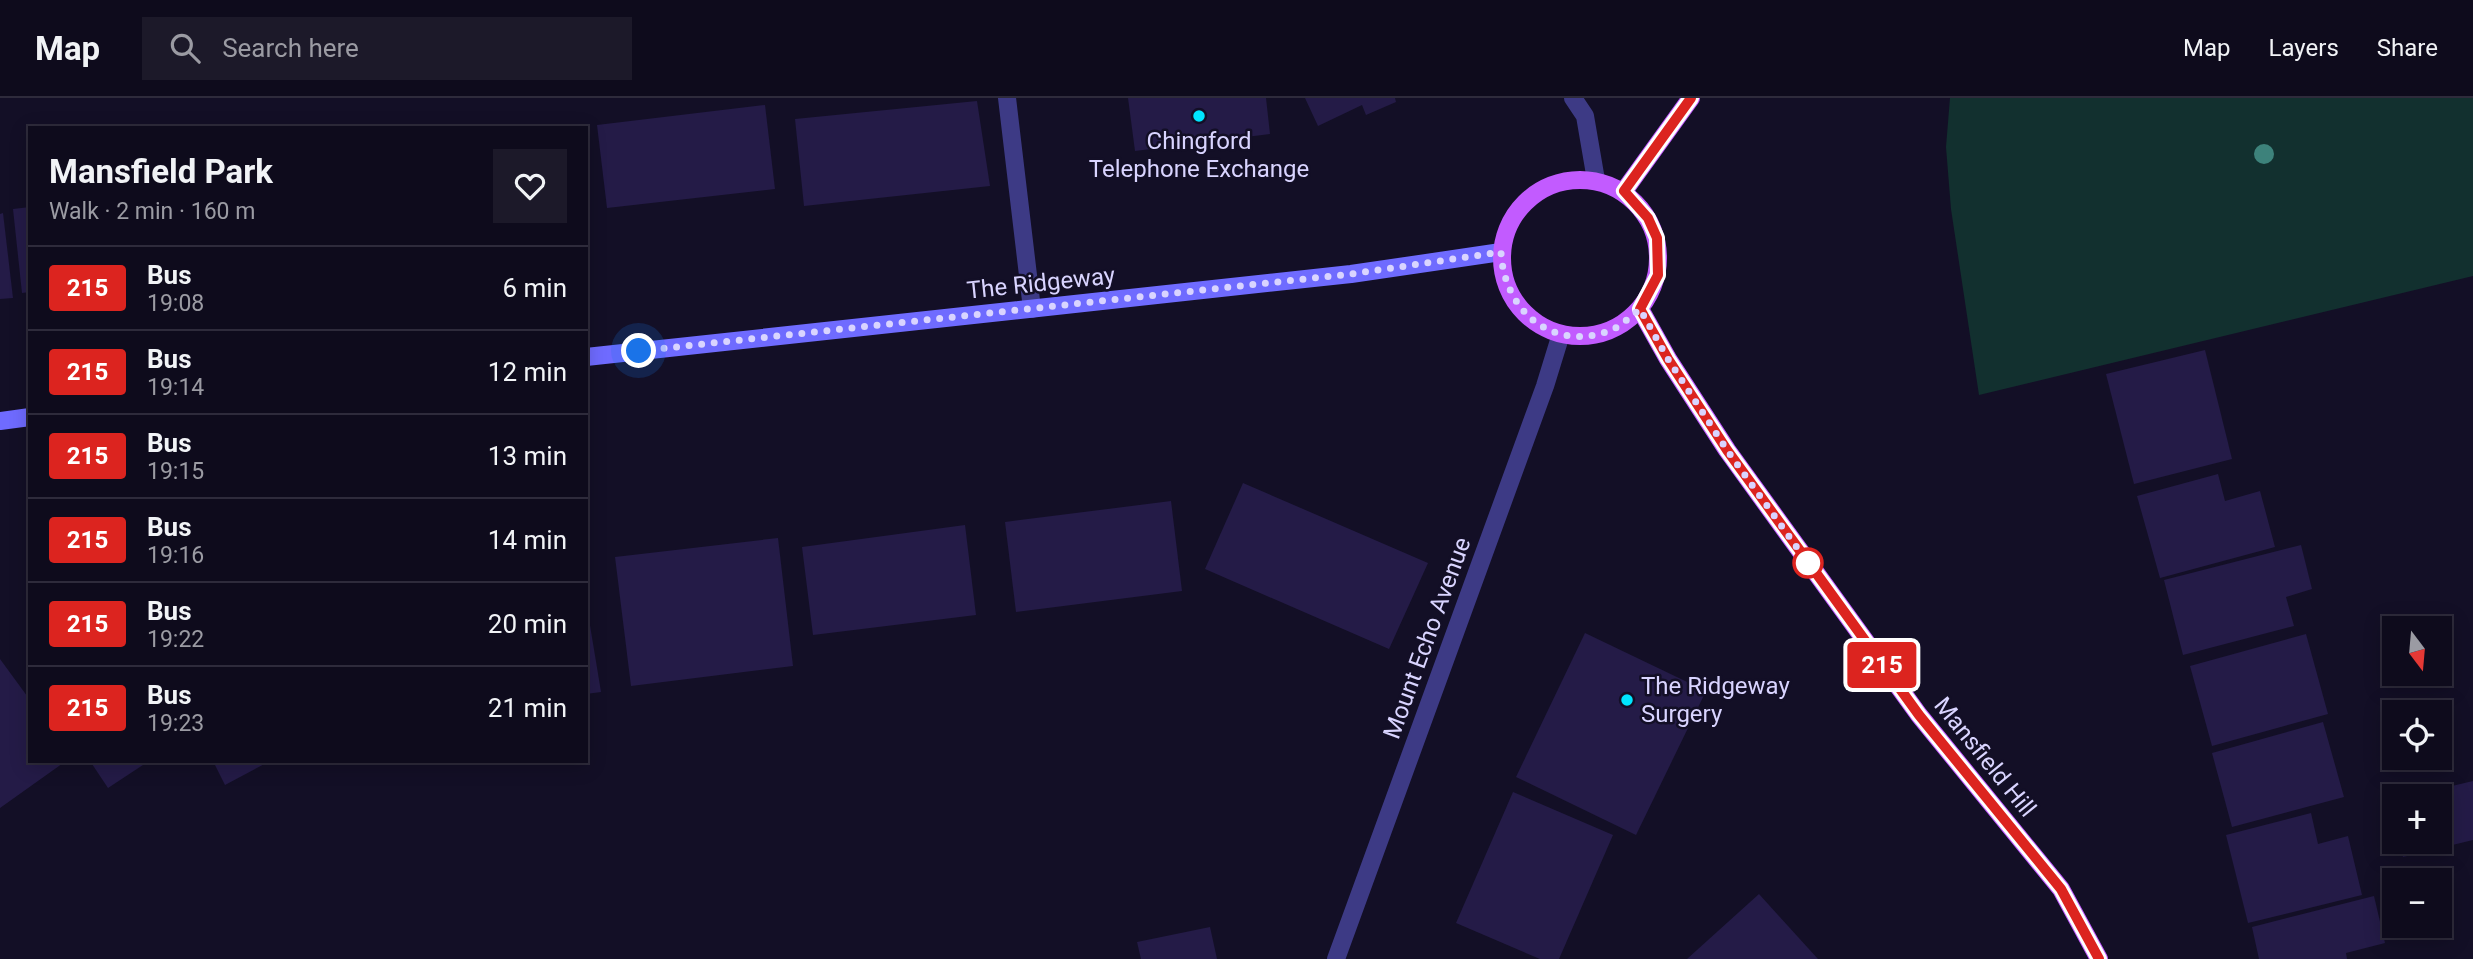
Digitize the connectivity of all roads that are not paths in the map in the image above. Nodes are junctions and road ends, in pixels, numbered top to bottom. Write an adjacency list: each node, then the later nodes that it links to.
1 (1007, 98): 7 (street)
2 (1573, 98): 4 (street)
3 (1691, 98): 5 (main road)
4 (1596, 180): 5 (main road); 6 (main road)
5 (1624, 191): 8 (main road)
6 (1501, 252): 7 (main road, The Ridgeway); 9 (main road)
7 (1032, 309): 10 (main road, The Ridgeway)
8 (1640, 309): 9 (main road); 14 (main road, Mansfield Hill)
9 (1561, 334): 13 (street, Mount Echo Avenue)
10 (588, 357)
11 (28, 417): 12 (main road)
12 (0, 421)
13 (1336, 959)
14 (2099, 959)

